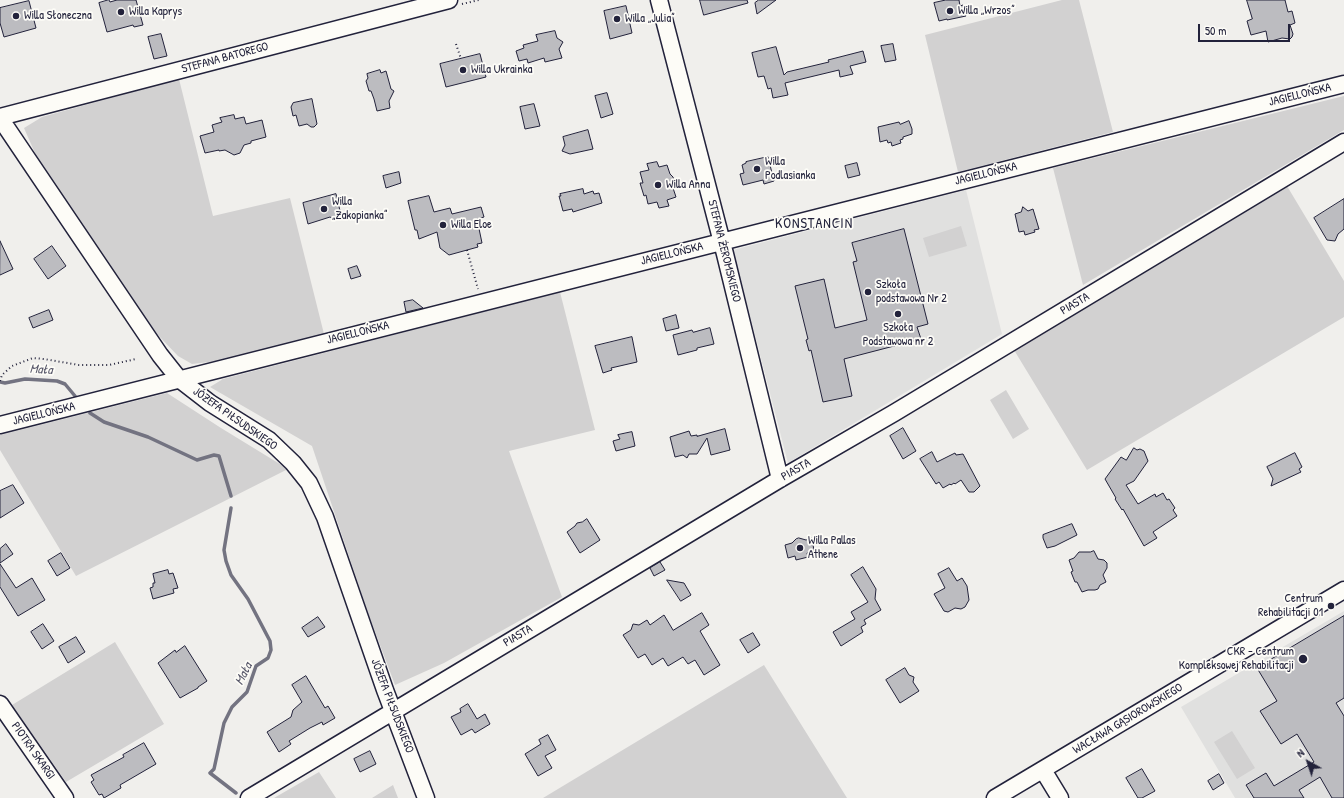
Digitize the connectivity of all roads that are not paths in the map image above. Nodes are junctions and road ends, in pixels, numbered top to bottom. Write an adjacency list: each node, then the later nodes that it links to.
1 (449, 0): 4 (street, STEFANA BATOREGO)
2 (659, 0): 6 (street, STEFANA ŻEROMSKIEGO)
3 (1344, 84): 6 (street, JAGIELLOŃSKA)
4 (0, 117): 7 (street, JÓZEFA PIŁSUDSKIEGO)
5 (1344, 142): 9 (street, PIASTA)
6 (722, 242): 7 (street, JAGIELLOŃSKA); 9 (street, STEFANA ŻEROMSKIEGO)
7 (179, 379): 8 (street, JAGIELLOŃSKA); 12 (street, JÓZEFA PIŁSUDSKIEGO)
8 (0, 425)
9 (780, 479): 12 (street, PIASTA)
10 (1344, 590): 13 (street, WACŁAWA GĄSIOROWSKIEGO)
11 (0, 704): 14 (street, PIOTRA SKARGI)
12 (393, 711): 15 (street, PIASTA); 16 (street, JÓZEFA PIŁSUDSKIEGO)
13 (1043, 770): 17 (street, WACŁAWA GĄSIOROWSKIEGO); 18 (street)
14 (65, 798)
15 (249, 798)
16 (426, 798)
17 (995, 798)
18 (1060, 798)

